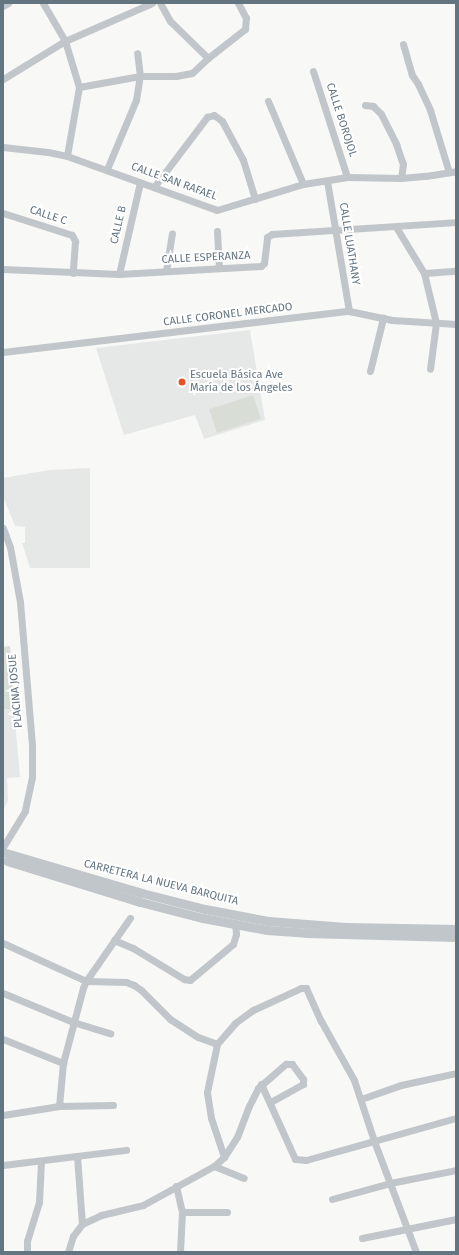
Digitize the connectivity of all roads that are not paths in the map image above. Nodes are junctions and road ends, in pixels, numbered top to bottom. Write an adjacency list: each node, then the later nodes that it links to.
1 (8, 3): 6 (street)
2 (43, 3): 7 (street)
3 (152, 3): 7 (street)
4 (160, 3): 10 (street)
5 (238, 3): 10 (street)
6 (3, 6)
7 (65, 42): 13 (street); 14 (street)
8 (403, 44): 20 (street)
9 (137, 53): 12 (street)
10 (208, 58): 12 (street)
11 (313, 71): 21 (street, CALLE BOROJOL)
12 (140, 76): 14 (street); 19 (street)
13 (3, 79)
14 (79, 87): 18 (street)
15 (268, 101): 25 (street)
16 (365, 105): 22 (street)
17 (3, 147): 18 (street, CALLE SAN RAFAEL)
18 (67, 156): 19 (street, CALLE SAN RAFAEL)
19 (106, 170): 24 (street, CALLE SAN RAFAEL)
20 (453, 171): 22 (street, CALLE SAN RAFAEL)
21 (347, 177): 22 (street, CALLE SAN RAFAEL); 23 (street, CALLE SAN RAFAEL)
22 (401, 178)
23 (327, 181): 25 (street, CALLE SAN RAFAEL); 31 (street, CALLE LUATHANY)
24 (140, 182): 26 (street, CALLE SAN RAFAEL); 40 (street, CALLE B)
25 (303, 184): 27 (street, CALLE SAN RAFAEL)
26 (154, 187): 27 (street, CALLE SAN RAFAEL); 27 (street)
27 (255, 199)
28 (3, 213): 38 (street, CALLE C)
29 (456, 222): 30 (street, CALLE ESPERANZA)
30 (396, 227): 31 (street, CALLE ESPERANZA); 39 (street)
31 (336, 229): 34 (street, CALLE ESPERANZA); 41 (street, CALLE LUATHANY)
32 (217, 232): 34 (street)
33 (172, 233): 36 (street)
34 (219, 268): 36 (street, CALLE ESPERANZA)
35 (3, 269): 38 (street, CALLE ESPERANZA)
36 (166, 271): 40 (street, CALLE ESPERANZA)
37 (456, 271): 39 (street)
38 (73, 273): 40 (street, CALLE ESPERANZA)
39 (424, 273): 43 (street)
40 (119, 274)
41 (349, 311): 42 (street, CALLE CORONEL MERCADO); 45 (street, CALLE CORONEL MERCADO)
42 (383, 318): 43 (street, CALLE CORONEL MERCADO); 47 (street)
43 (436, 323): 44 (street, CALLE CORONEL MERCADO); 46 (street)
44 (456, 324)
45 (3, 352)
46 (430, 370)
47 (370, 371)
48 (3, 528): 49 (street, PLACINA JOSUE)
49 (4, 855): 51 (street, CARRETERA LA NUEVA BARQUITA); 52 (street, CARRETERA LA NUEVA BARQUITA)
50 (130, 918): 56 (street)
51 (235, 923): 52 (street, CARRETERA LA NUEVA BARQUITA); 56 (street)
52 (268, 925): 54 (street, CARRETERA LA NUEVA BARQUITA)
53 (456, 930): 54 (street, CARRETERA LA NUEVA BARQUITA)
54 (345, 931): 55 (street, CARRETERA LA NUEVA BARQUITA)
55 (456, 936)
56 (114, 940): 58 (street)
57 (3, 943): 58 (street)
58 (86, 981): 60 (street); 63 (street)
59 (3, 993): 60 (street)
60 (73, 1022): 61 (street); 64 (street)
61 (110, 1033)
62 (3, 1039): 64 (street)
63 (217, 1044): 67 (street); 76 (street)
64 (63, 1063): 70 (street)
65 (456, 1073): 67 (street)
66 (261, 1084): 68 (street); 68 (street); 76 (street)
67 (361, 1099): 73 (street)
68 (270, 1102): 73 (street)
69 (113, 1105): 70 (street)
70 (58, 1106): 71 (street)
71 (3, 1115)
72 (456, 1118): 73 (street)
73 (374, 1141): 82 (street)
74 (126, 1150): 75 (street)
75 (77, 1156): 77 (street); 88 (street)
76 (224, 1157): 79 (street)
77 (41, 1161): 78 (street); 91 (street)
78 (3, 1165)
79 (214, 1166): 81 (street); 83 (street)
80 (456, 1170): 82 (street)
81 (244, 1178)
82 (390, 1183): 84 (street); 89 (street)
83 (176, 1186): 85 (street); 88 (street)
84 (332, 1199)
85 (182, 1212): 86 (street); 93 (street)
86 (227, 1212)
87 (456, 1219): 89 (street)
88 (82, 1224): 92 (street)
89 (408, 1230): 90 (street); 94 (street)
90 (362, 1238)
91 (27, 1252)
92 (68, 1252)
93 (180, 1252)
94 (416, 1252)

